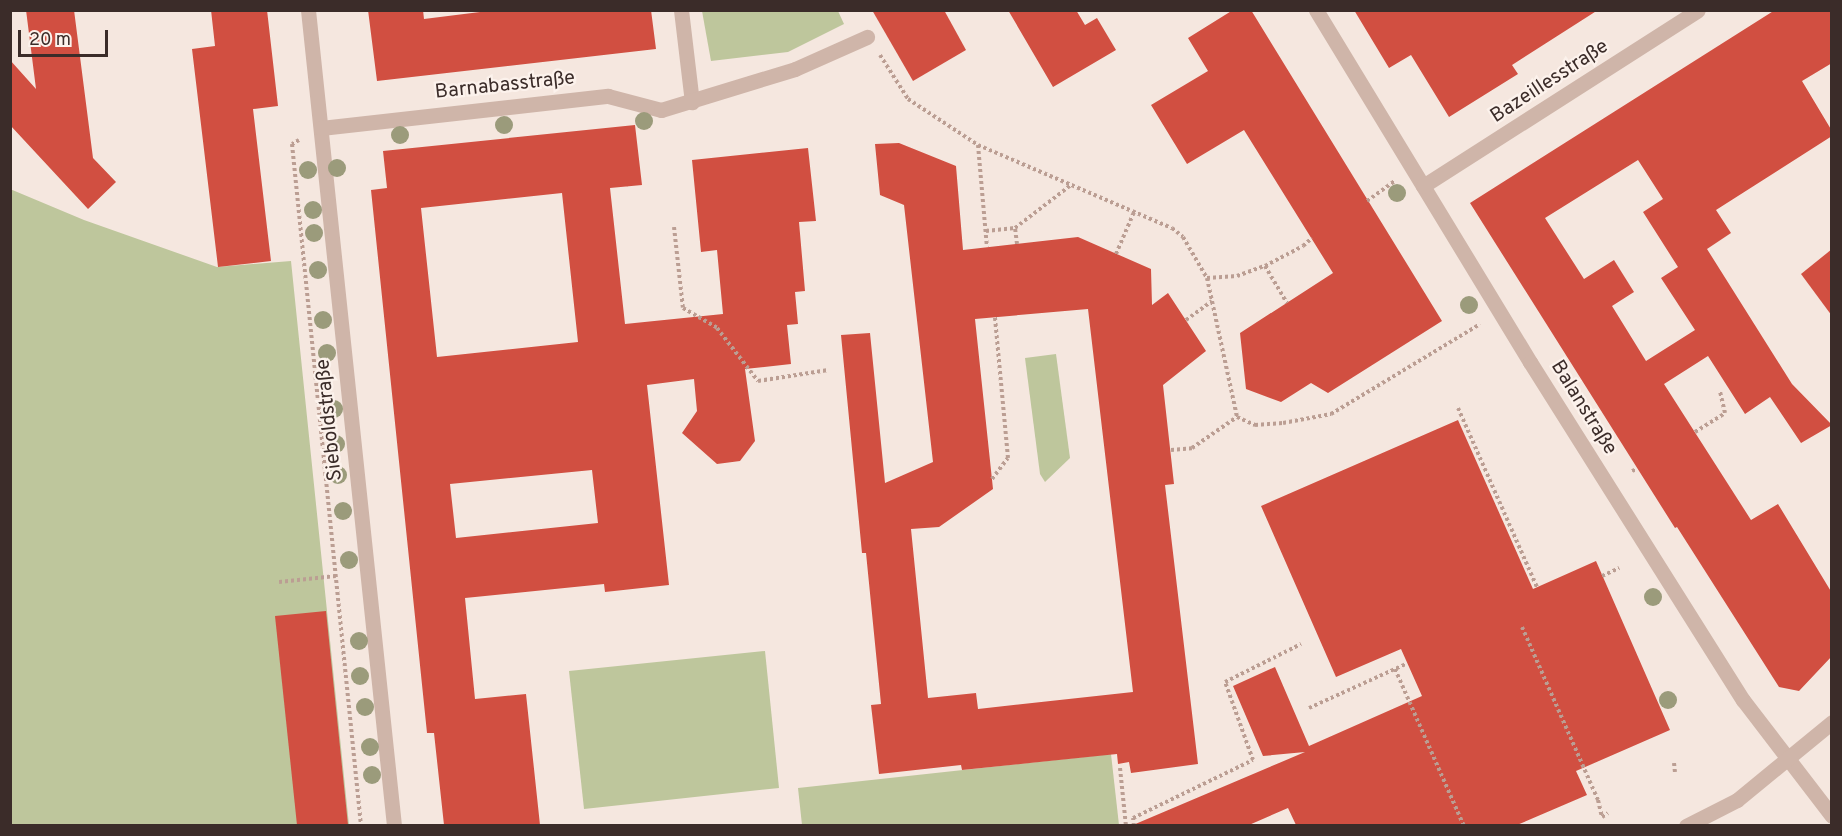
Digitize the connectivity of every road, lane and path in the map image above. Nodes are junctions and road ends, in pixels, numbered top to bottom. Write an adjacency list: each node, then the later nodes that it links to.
1 (308, 10): 8 (street, Sieboldstraße)
2 (681, 10): 7 (street)
3 (1316, 10): 10 (street, Balanstraße)
4 (1698, 10): 12 (street, Bazeillesstraße)
5 (867, 37): 7 (street, Barnabasstraße)
6 (891, 69): 9 (path)
7 (692, 102): 8 (street, Barnabasstraße)
8 (321, 128): 37 (path); 54 (street, Sieboldstraße)
9 (978, 145): 11 (path); 17 (path)
10 (1412, 169): 12 (street, Balanstraße); 13 (path)
11 (1071, 185): 14 (path); 16 (path)
12 (1424, 186): 26 (street, Balanstraße)
13 (1366, 201)
14 (1134, 212): 21 (path); 23 (path)
15 (674, 227): 29 (path)
16 (1015, 228): 17 (path); 19 (path)
17 (986, 231): 20 (path)
18 (1312, 238): 22 (path)
19 (1017, 244)
20 (987, 247)
21 (1116, 254)
22 (1265, 266): 23 (path); 25 (path)
23 (1207, 278): 24 (path)
24 (1212, 301): 28 (path); 32 (path)
25 (1287, 303)
26 (1500, 313): 32 (path); 47 (street, Balanstraße)
27 (995, 317): 35 (path)
28 (1186, 320)
29 (828, 369)
30 (1720, 391): 33 (path)
31 (1458, 408): 40 (path)
32 (1237, 417): 34 (path)
33 (1695, 432)
34 (1171, 450)
35 (992, 479)
36 (1620, 568): 38 (path)
37 (336, 576): 39 (path); 53 (path)
38 (1602, 576)
39 (279, 582)
40 (1538, 587)
41 (1522, 627): 51 (path)
42 (1301, 644): 56 (path)
43 (1406, 664): 44 (path)
44 (1395, 669): 45 (path); 57 (path)
45 (1309, 708)
46 (1832, 722): 47 (street)
47 (1787, 758): 52 (street, Balanstraße); 58 (street)
48 (1674, 763): 50 (path)
49 (1120, 768): 55 (path)
50 (1675, 772)
51 (1608, 813)
52 (1832, 816)
53 (361, 825)
54 (394, 825)
55 (1126, 825)
56 (1134, 825)
57 (1464, 825)
58 (1686, 825)

